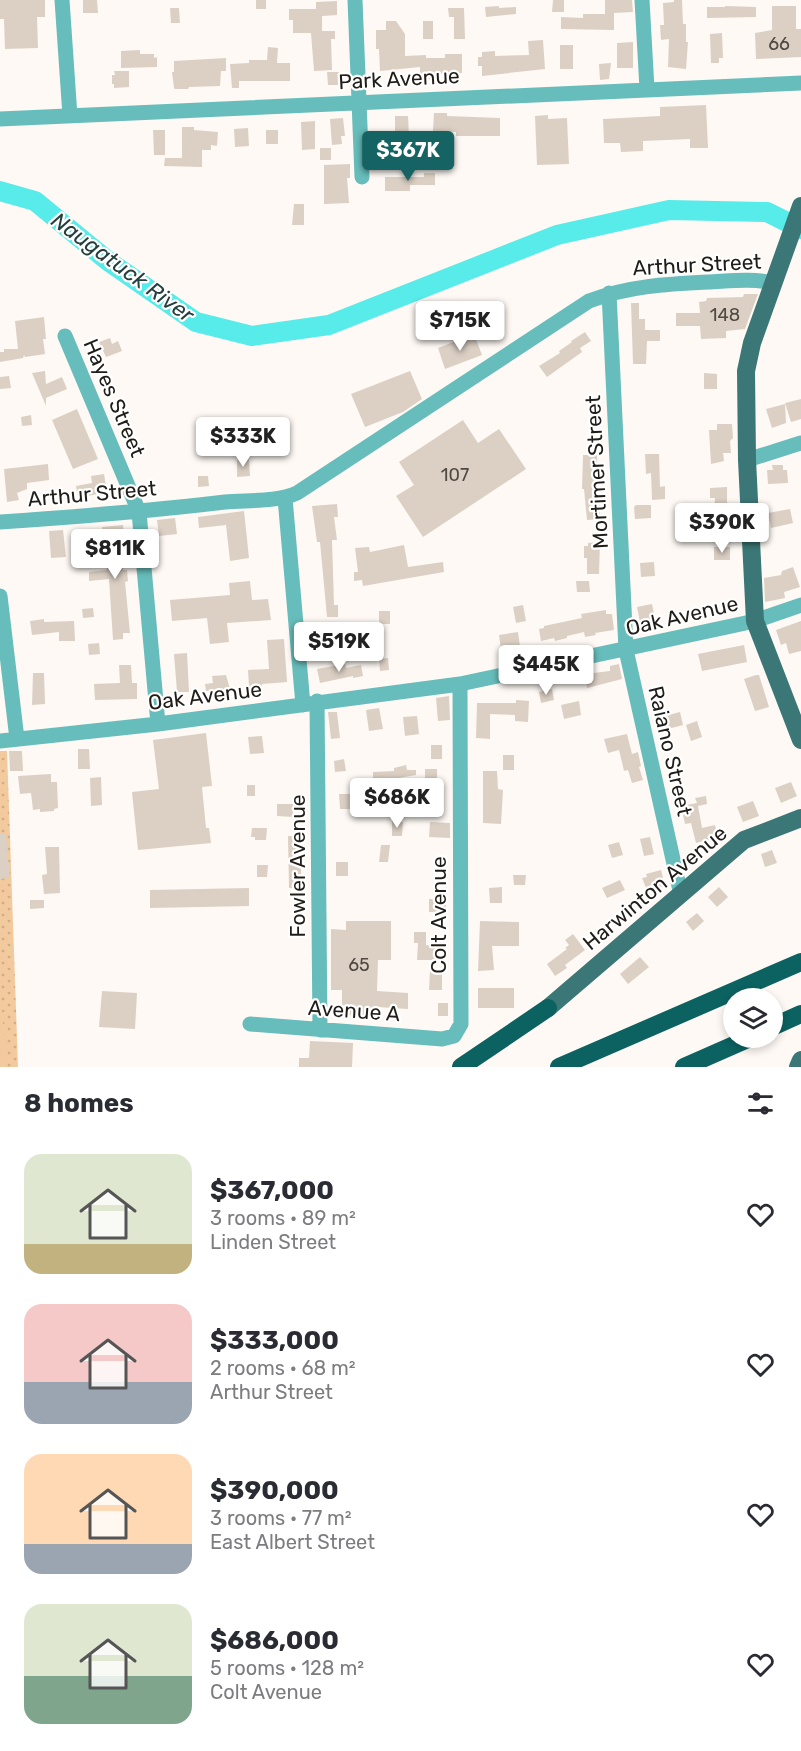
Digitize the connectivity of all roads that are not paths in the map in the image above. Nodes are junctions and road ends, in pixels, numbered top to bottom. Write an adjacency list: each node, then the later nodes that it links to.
1 (62, 0): 7 (street)
2 (355, 0): 6 (street)
3 (642, 0): 5 (street)
4 (801, 82): 5 (street, Park Avenue)
5 (648, 89): 6 (street, Park Avenue)
6 (360, 102): 7 (street, Park Avenue); 9 (street)
7 (70, 116): 8 (street, Park Avenue)
8 (0, 119)
9 (362, 177)
10 (801, 206): 11 (main road)
11 (773, 283): 12 (street, Arthur Street); 15 (main road)
12 (609, 293): 16 (street, Arthur Street); 22 (street, Mortimer Street)
13 (65, 336): 17 (street, Hayes Street)
14 (801, 443): 15 (street)
15 (747, 460): 21 (main road)
16 (285, 498): 17 (street, Arthur Street); 24 (street, Fowler Avenue)
17 (139, 512): 18 (street, Arthur Street); 25 (street, Hayes Street)
18 (0, 522)
19 (0, 596): 26 (street)
20 (801, 605): 21 (street, Oak Avenue)
21 (755, 621): 22 (street, Oak Avenue); 27 (main road)
22 (626, 650): 23 (street, Oak Avenue); 30 (street, Raiano Street)
23 (460, 684): 24 (street, Oak Avenue); 37 (street, Colt Avenue)
24 (310, 703): 25 (street, Oak Avenue); 36 (street, Fowler Avenue)
25 (158, 724): 26 (street, Oak Avenue)
26 (17, 740): 28 (street, Oak Avenue)
27 (801, 740)
28 (0, 741)
29 (801, 818): 30 (main road, Harwinton Avenue)
30 (681, 895): 32 (main road, Harwinton Avenue)
31 (801, 962): 41 (highway)
32 (548, 1008): 40 (highway)
33 (799, 1015): 34 (highway)
34 (783, 1022)
35 (250, 1024): 36 (street, Avenue A)
36 (320, 1030): 37 (street, Avenue A)
37 (454, 1036)
38 (729, 1048): 42 (highway); 43 (highway)
39 (801, 1060): 44 (main road)
40 (461, 1067)
41 (559, 1067)
42 (684, 1067)
43 (696, 1067)
44 (798, 1067)

